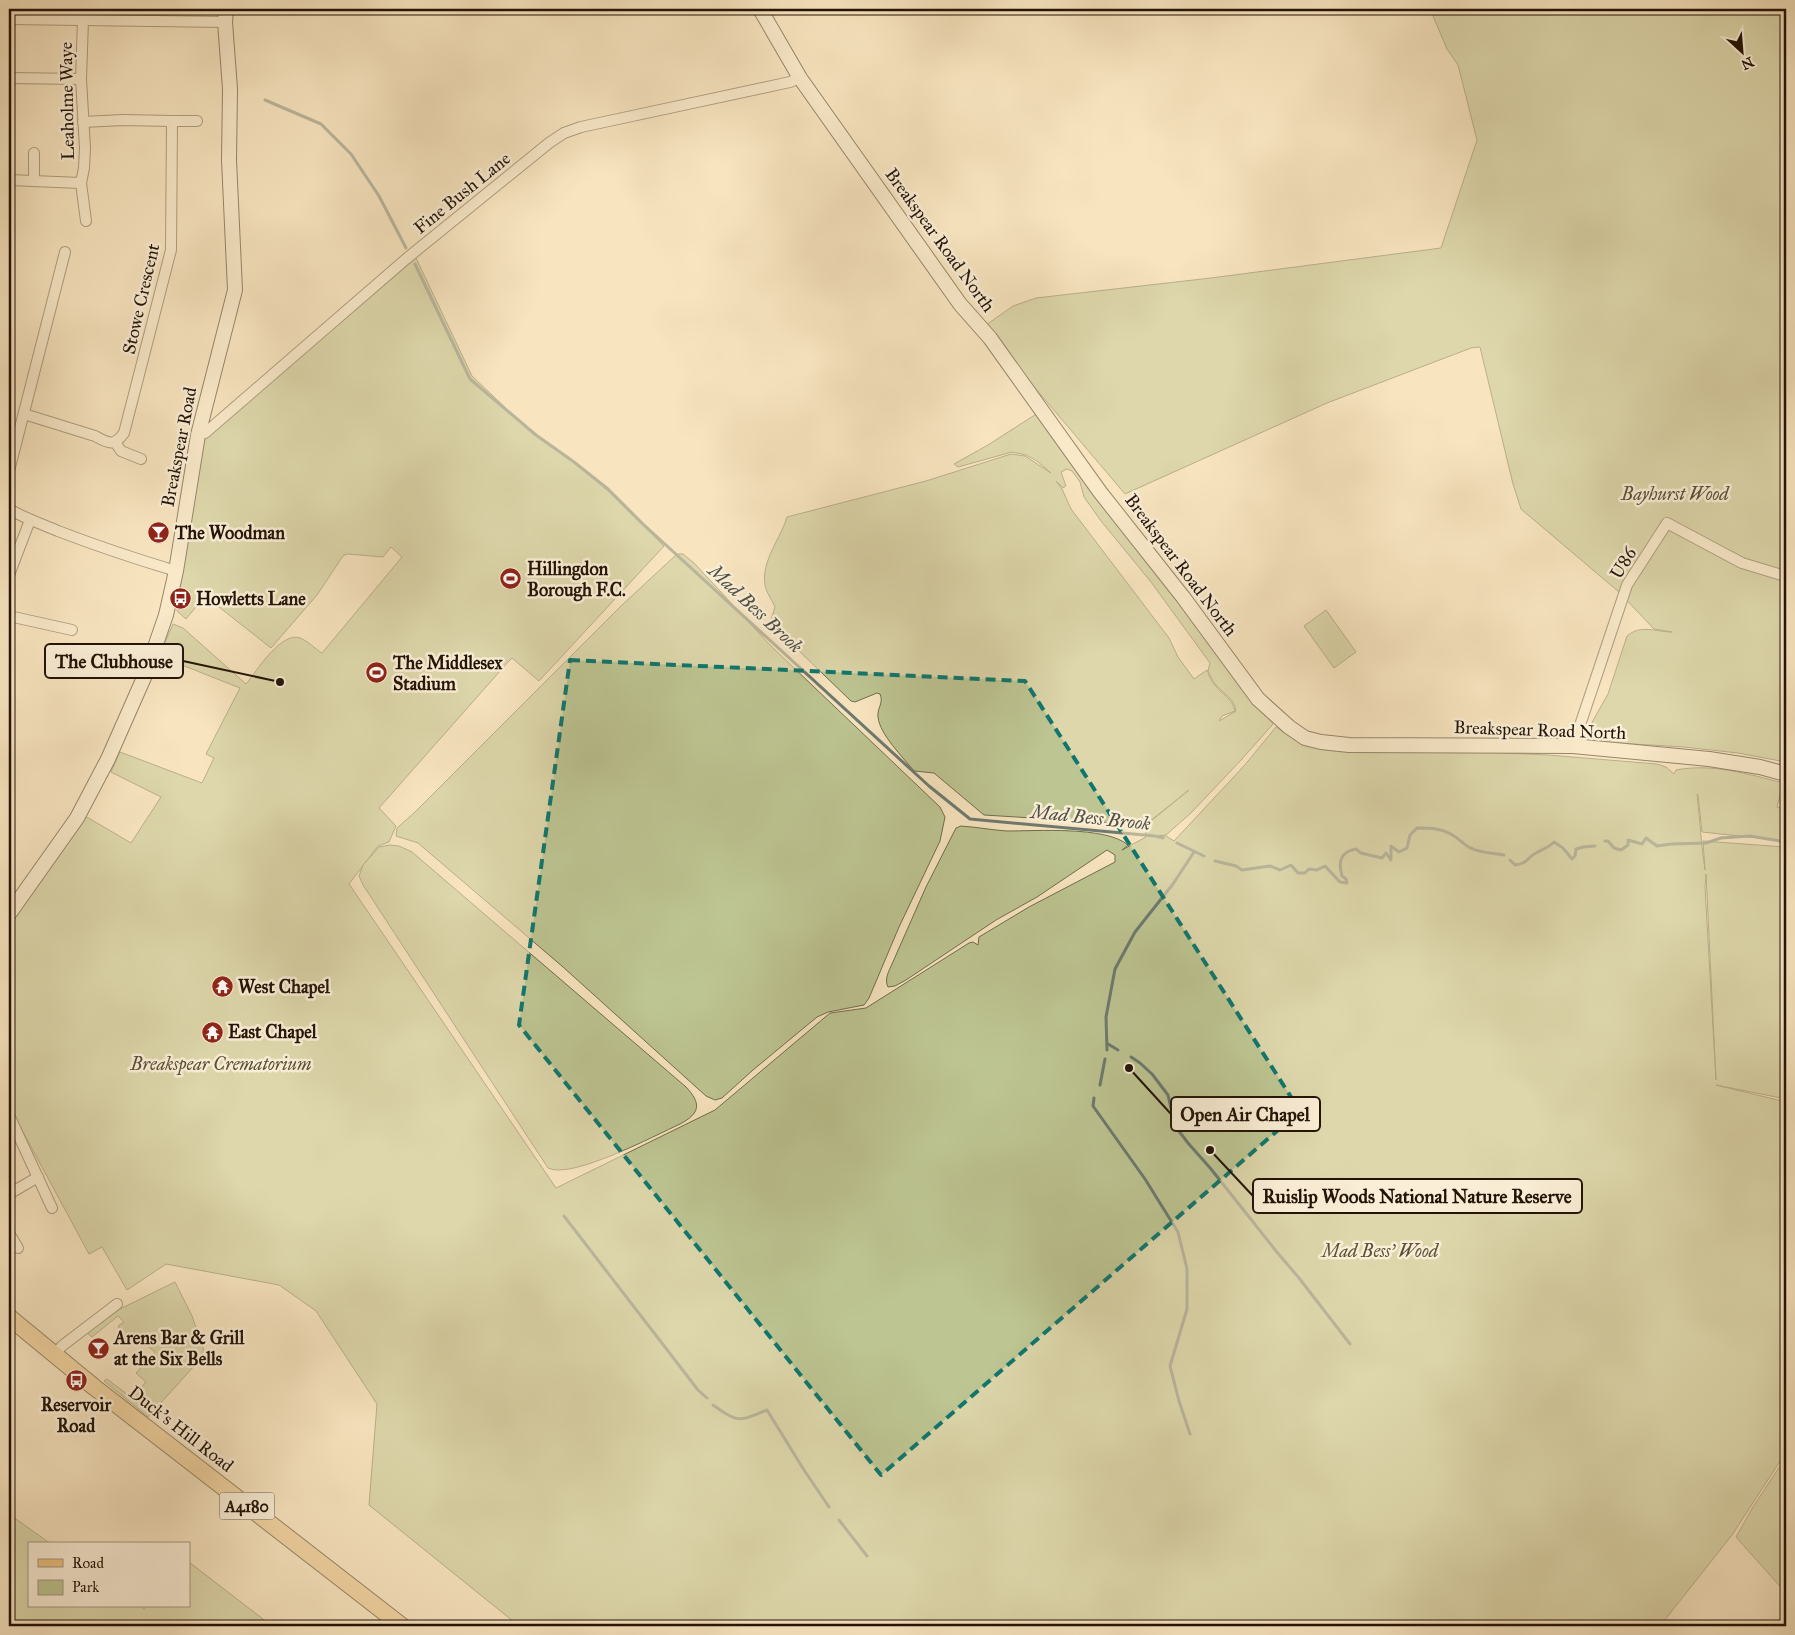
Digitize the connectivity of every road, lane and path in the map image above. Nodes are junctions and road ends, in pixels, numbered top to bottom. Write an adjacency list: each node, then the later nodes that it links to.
1 (760, 9): 6 (street, Breakspear Road North)
2 (226, 15): 4 (street); 18 (street, Breakspear Road)
3 (9, 19): 4 (street)
4 (83, 20): 7 (street, Leaholme Waye)
5 (9, 78): 7 (street)
6 (800, 78): 18 (street, Fine Bush Lane); 29 (street, Breakspear Road North)
7 (81, 79): 9 (street, Leaholme Waye)
8 (198, 121): 10 (street)
9 (83, 122): 10 (street); 14 (street, Leaholme Waye)
10 (172, 122): 19 (street, Stowe Crescent)
11 (34, 153): 13 (street, Leaholme Waye)
12 (9, 180): 13 (street, Leaholme Waye)
13 (34, 181): 14 (street, Leaholme Waye)
14 (81, 183): 15 (street, Leaholme Waye)
15 (86, 220)
16 (65, 252): 17 (street)
17 (24, 414): 19 (street); 21 (street)
18 (198, 435): 24 (street, Breakspear Road)
19 (115, 442): 20 (street)
20 (141, 459)
21 (9, 471)
22 (9, 509): 23 (street)
23 (30, 520): 24 (street); 25 (street)
24 (176, 571): 31 (street, Breakspear Road)
25 (9, 575)
26 (1786, 576): 29 (street, U86)
27 (9, 616): 28 (street)
28 (72, 630)
29 (1573, 746): 30 (street, Breakspear Road North)
30 (1786, 774)
31 (9, 914)
32 (9, 1115): 33 (street)
33 (38, 1177): 34 (street); 35 (street)
34 (9, 1194)
35 (52, 1208)
36 (9, 1233): 37 (street)
37 (18, 1248)
38 (117, 1304): 40 (street)
39 (9, 1317): 40 (main road, Duck's Hill Road / A4180)
40 (55, 1354): 41 (main road, Duck's Hill Road / A4180)
41 (402, 1626)

